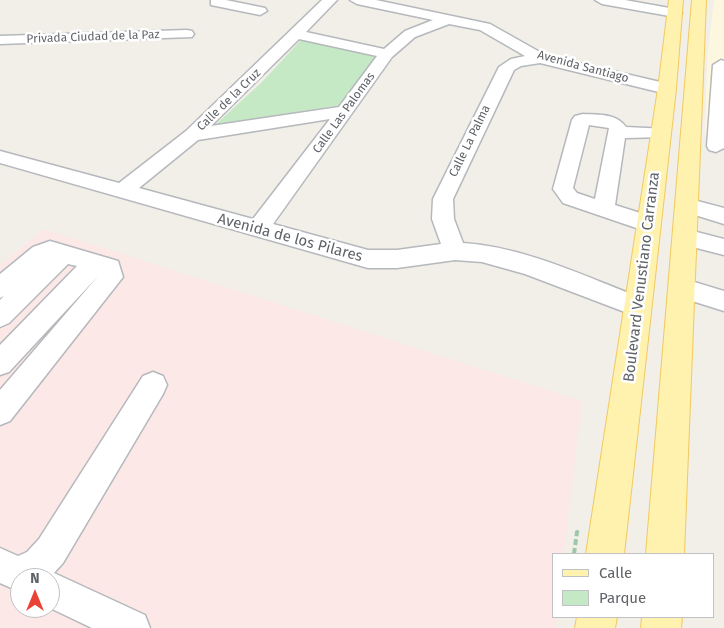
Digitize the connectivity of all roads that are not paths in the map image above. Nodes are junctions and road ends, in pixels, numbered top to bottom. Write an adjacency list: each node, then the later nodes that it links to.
1 (330, 0): 10 (street, Calle de la Cruz)
2 (358, 0): 8 (street, Avenida Santiago)
3 (602, 0): 6 (street)
4 (699, 0): 14 (main road)
5 (214, 4): 7 (street)
6 (676, 7): 16 (main road, Boulevard Venustiano Carranza)
7 (260, 11)
8 (450, 19): 12 (street, Calle Las Palomas); 13 (street, Avenida Santiago)
9 (187, 34): 11 (street, Privada Ciudad de la Paz)
10 (297, 34): 12 (street); 20 (street, Calle de la Cruz)
11 (0, 40)
12 (387, 54): 17 (street, Calle Las Palomas)
13 (540, 58): 16 (street, Avenida Santiago); 32 (street, Calle La Palma)
14 (696, 60): 15 (street); 21 (main road)
15 (722, 66): 22 (street)
16 (667, 89): 19 (main road, Boulevard Venustiano Carranza)
17 (346, 111): 20 (street); 29 (street, Calle Las Palomas)
18 (618, 132): 19 (street); 26 (street); 26 (street)
19 (661, 134): 28 (main road, Boulevard Venustiano Carranza)
20 (192, 135): 24 (street, Calle de la Cruz)
21 (690, 140): 22 (street); 25 (main road)
22 (720, 147)
23 (0, 157): 24 (street, Avenida de los Pilares)
24 (121, 192): 29 (street, Avenida de los Pilares)
25 (686, 206): 27 (street); 30 (main road)
26 (604, 208): 28 (street)
27 (724, 216)
28 (648, 224): 38 (main road, Boulevard Venustiano Carranza)
29 (257, 230): 32 (street, Avenida de los Pilares)
30 (685, 237): 31 (street); 36 (main road)
31 (724, 247)
32 (455, 251): 38 (street, Avenida de los Pilares)
33 (64, 254): 34 (street); 35 (street); 39 (street)
34 (95, 263): 40 (street); 42 (street)
35 (0, 288)
36 (681, 288): 37 (street); 44 (main road)
37 (724, 300)
38 (638, 307): 43 (main road, Boulevard Venustiano Carranza)
39 (0, 316)
40 (0, 363)
41 (153, 385): 45 (street)
42 (0, 411)
43 (605, 553)
44 (665, 553)
45 (27, 568)
46 (60, 594): 47 (street)
47 (132, 628)

